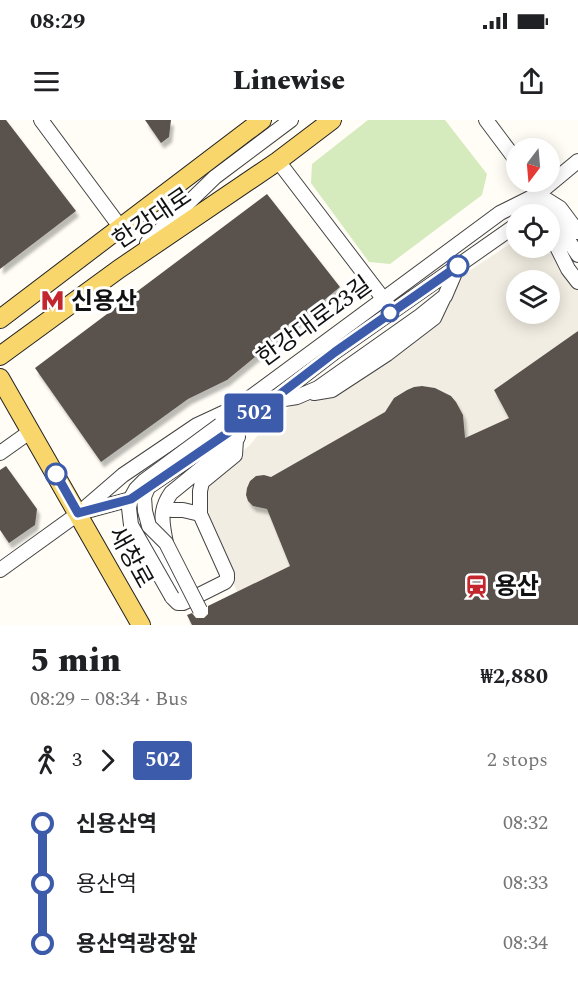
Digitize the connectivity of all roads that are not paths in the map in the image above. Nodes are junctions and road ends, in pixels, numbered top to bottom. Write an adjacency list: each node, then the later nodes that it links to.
1 (41, 120): 15 (street)
2 (262, 120): 7 (main road, 한강대로)
3 (267, 120): 7 (street)
4 (291, 120): 21 (street)
5 (332, 120): 9 (main road, 한강대로)
6 (486, 120): 8 (street)
7 (244, 135): 15 (main road, 한강대로)
8 (506, 147)
9 (278, 161): 21 (main road, 한강대로); 23 (street)
10 (578, 161): 11 (street, 한강대로23길)
11 (560, 172)
12 (528, 192): 23 (street, 한강대로23길)
13 (537, 192): 19 (street)
14 (539, 192): 17 (street)
15 (121, 228): 25 (main road, 한강대로)
16 (506, 232): 20 (street, 한강대로23길)
17 (578, 232)
18 (560, 252): 22 (street)
19 (578, 255)
20 (458, 266): 24 (street, 한강대로23길); 28 (street)
21 (119, 269): 26 (main road, 한강대로)
22 (578, 282)
23 (383, 299): 24 (street); 29 (street, 한강대로23길)
24 (393, 312): 28 (street, 한강대로23길)
25 (0, 319)
26 (0, 356)
27 (0, 378): 31 (main road, 새창로)
28 (269, 401): 30 (street, 한강대로23길)
29 (240, 405): 34 (street, bridge); 36 (street, 한강대로23길)
30 (249, 417): 32 (street); 36 (street, 한강대로23길)
31 (31, 431): 33 (street); 36 (main road, 새창로)
32 (234, 442): 37 (street); 39 (street)
33 (0, 453)
34 (159, 470): 39 (street, bridge); 41 (street, bridge)
35 (172, 510): 37 (street)
36 (78, 513): 40 (street, 새창로); 43 (main road, 새창로)
37 (200, 514): 41 (street)
38 (145, 530): 41 (street)
39 (166, 543): 42 (street, bridge)
40 (0, 570)
41 (190, 600)
42 (200, 610)
43 (141, 625)

